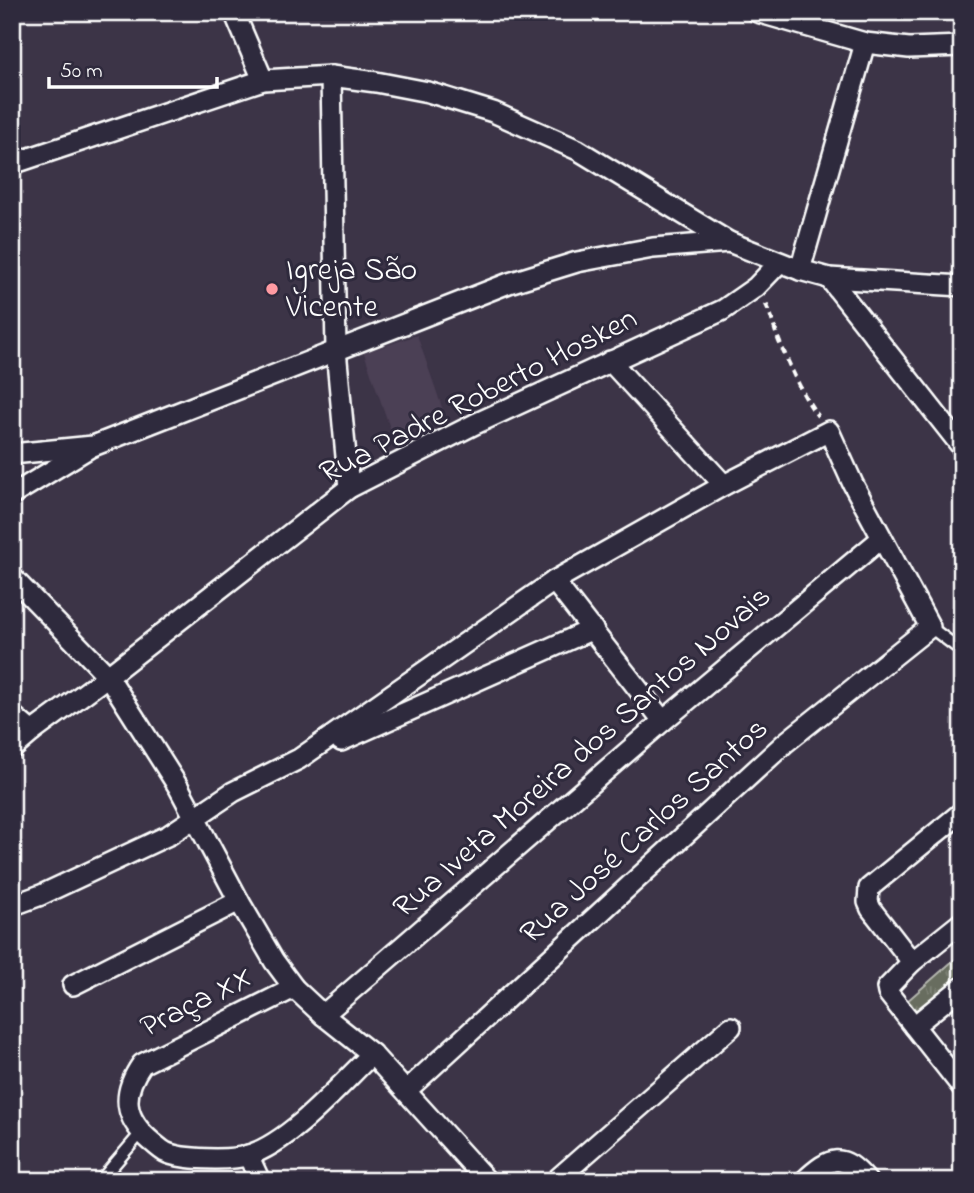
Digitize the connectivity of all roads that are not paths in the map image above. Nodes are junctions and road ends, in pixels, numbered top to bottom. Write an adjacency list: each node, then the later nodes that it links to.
1 (234, 12): 6 (street)
2 (757, 12): 3 (street)
3 (865, 43): 4 (street); 10 (street)
4 (962, 46)
5 (331, 76): 6 (street); 8 (street); 13 (street)
6 (263, 80): 7 (street)
7 (12, 164)
8 (729, 242): 9 (street); 13 (street)
9 (779, 263): 10 (street); 14 (street, Rua Padre Roberto Hosken)
10 (800, 270): 11 (street)
11 (829, 278): 12 (street); 16 (street)
12 (962, 286)
13 (336, 350): 15 (street); 19 (street)
14 (610, 361): 18 (street); 19 (street, Rua Padre Roberto Hosken)
15 (93, 446): 17 (street); 20 (street)
16 (962, 447)
17 (12, 454)
18 (724, 485): 21 (street); 23 (street)
19 (349, 488): 27 (street, Rua Padre Roberto Hosken)
20 (12, 495)
21 (881, 538): 24 (street); 29 (street, Rua Iveta Moreira dos Santos Novais)
22 (12, 577): 27 (street)
23 (554, 581): 25 (street); 32 (street)
24 (930, 627): 26 (lane); 47 (street, Rua José Carlos Santos)
25 (593, 629): 29 (street); 32 (street)
26 (962, 651)
27 (108, 676): 30 (street, Rua Padre Roberto Hosken); 34 (street)
28 (12, 715): 30 (street)
29 (663, 722): 42 (street, Rua Iveta Moreira dos Santos Novais)
30 (32, 732): 31 (street, Rua Padre Roberto Hosken)
31 (12, 749)
32 (299, 760): 34 (street)
33 (962, 812): 38 (street)
34 (195, 818): 35 (street); 36 (street)
35 (239, 901): 39 (street); 41 (street)
36 (12, 902)
37 (962, 922): 38 (street)
38 (912, 962): 43 (street)
39 (73, 985)
40 (962, 987): 43 (street)
41 (294, 988): 42 (street); 48 (street, Praça XX)
42 (323, 1015): 45 (street)
43 (914, 1026): 46 (street)
44 (731, 1027): 53 (street)
45 (372, 1054): 47 (street); 49 (street)
46 (962, 1087)
47 (407, 1090): 52 (street)
48 (141, 1133): 49 (street); 50 (lane)
49 (248, 1155): 51 (street)
50 (100, 1181)
51 (260, 1181)
52 (487, 1181)
53 (555, 1181)
54 (804, 1181): 55 (street)
55 (867, 1181)

